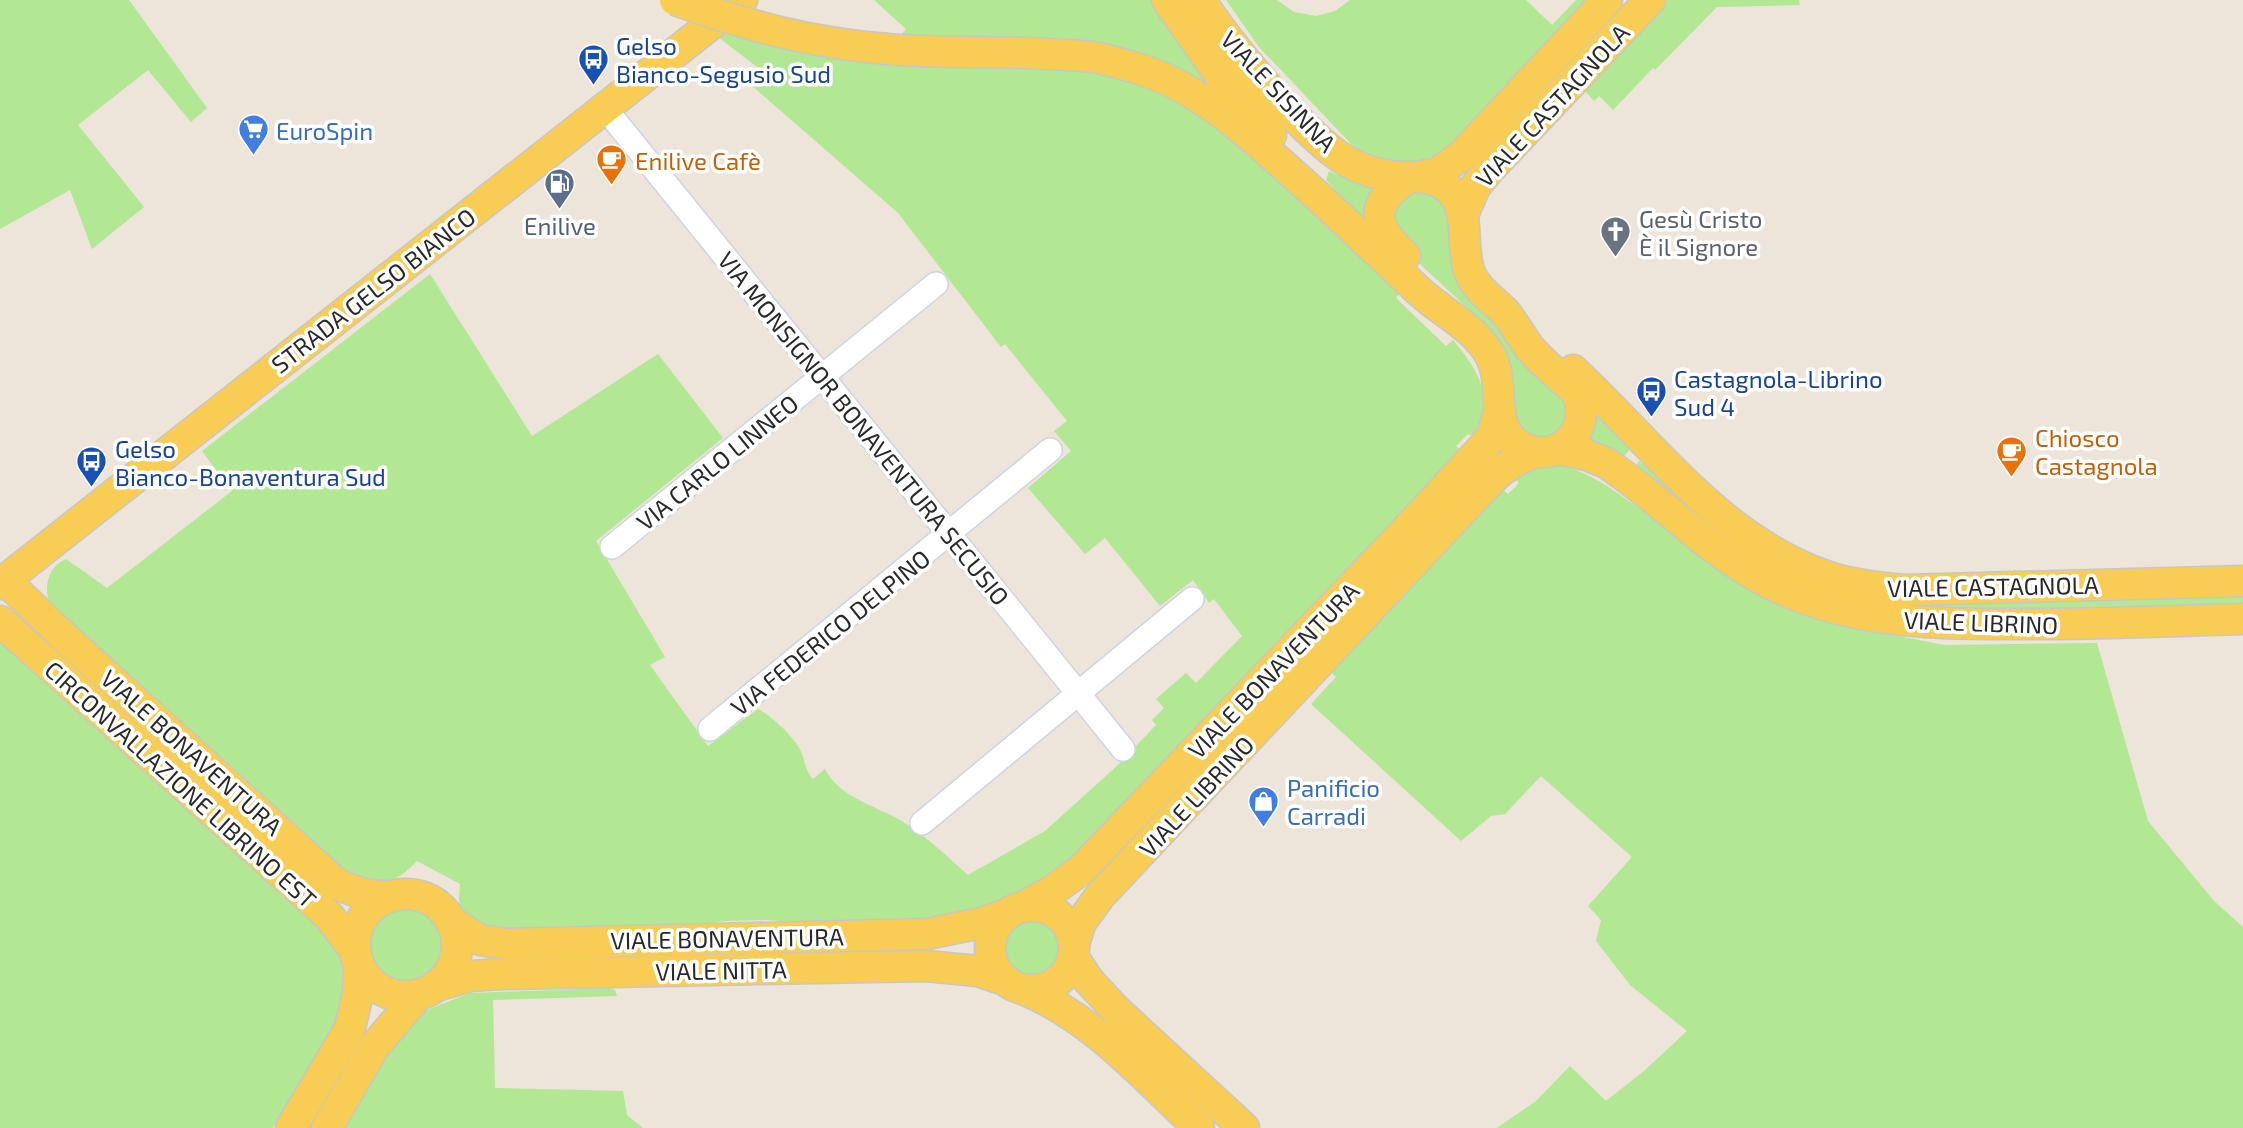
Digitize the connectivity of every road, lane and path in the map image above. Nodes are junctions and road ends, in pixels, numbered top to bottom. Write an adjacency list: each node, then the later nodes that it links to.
1 (675, 0): 9 (main road, bridge)
2 (742, 0): 7 (main road, STRADA GELSO BIANCO)
3 (1167, 0): 9 (main road)
4 (1200, 0): 8 (main road, VIALE SISINNA)
5 (1607, 0): 8 (main road)
6 (1650, 0): 10 (main road, VIALE CASTAGNOLA)
7 (604, 107): 14 (street, VIA MONSIGNOR BONAVENTURA SECUSIO); 22 (main road, STRADA GELSO BIANCO)
8 (1416, 176): 10 (main road); 13 (main road)
9 (1333, 208): 13 (main road)
10 (1463, 215): 12 (main road)
11 (936, 284): 14 (street, VIA CARLO LINNEO)
12 (1506, 313): 17 (main road); 21 (main road, VIALE CASTAGNOLA)
13 (1464, 325): 15 (main road)
14 (822, 377): 19 (street, VIA MONSIGNOR BONAVENTURA SECUSIO); 20 (street, VIA CARLO LINNEO)
15 (1499, 411): 17 (main road, VIALE LIBRINO); 18 (main road, VIALE BONAVENTURA)
16 (1050, 450): 19 (street, VIA FEDERICO DELPINO)
17 (1547, 450): 18 (main road); 24 (main road, VIALE LIBRINO)
18 (1481, 470): 27 (main road, VIALE BONAVENTURA)
19 (950, 534): 29 (street, VIA MONSIGNOR BONAVENTURA SECUSIO); 30 (street, VIA FEDERICO DELPINO)
20 (612, 547)
21 (2243, 581)
22 (2, 582): 26 (main road, VIALE BONAVENTURA)
23 (1192, 599): 29 (street)
24 (2243, 619)
25 (0, 621): 28 (main road, CIRCONVALLAZIONE LIBRINO EST)
26 (62, 635): 28 (main road); 33 (main road, VIALE BONAVENTURA)
27 (1310, 652): 34 (main road, VIALE BONAVENTURA); 36 (main road, VIALE LIBRINO)
28 (39, 656): 37 (main road, CIRCONVALLAZIONE LIBRINO EST)
29 (1077, 693): 31 (street, VIA MONSIGNOR BONAVENTURA SECUSIO); 32 (street)
30 (710, 729)
31 (1123, 749)
32 (922, 823)
33 (393, 896): 35 (main road); 37 (main road)
34 (1015, 910): 35 (main road, VIALE BONAVENTURA); 36 (main road); 38 (main road)
35 (450, 921): 39 (main road)
36 (1073, 950): 38 (main road); 43 (main road)
37 (357, 958): 39 (main road); 40 (main road)
38 (1015, 985): 39 (main road, VIALE NITTA); 42 (main road, VIALE NITTA)
39 (427, 990): 41 (main road)
40 (291, 1128)
41 (327, 1128)
42 (1199, 1128)
43 (1244, 1128)

